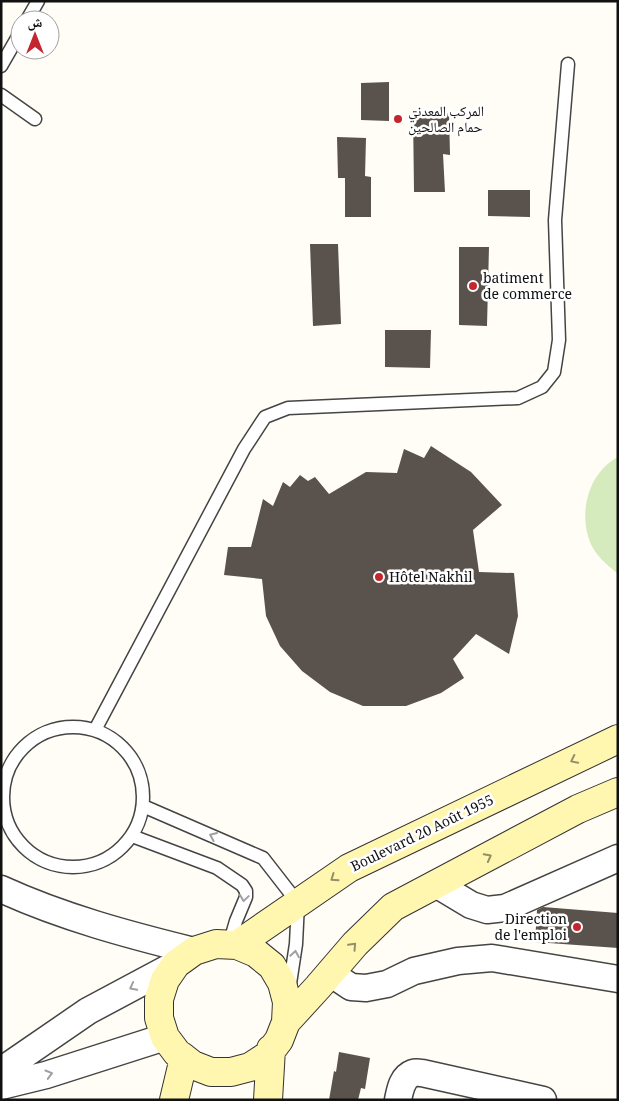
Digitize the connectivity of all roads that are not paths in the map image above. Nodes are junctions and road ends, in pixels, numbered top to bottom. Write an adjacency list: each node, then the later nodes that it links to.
1 (10, 50): 3 (lane)
2 (568, 64): 6 (lane)
3 (1, 66)
4 (1, 95): 5 (lane)
5 (34, 118)
6 (95, 730): 9 (lane); 10 (lane)
7 (618, 739): 15 (street, Boulevard 20 Août 1955, one-way to 15)
8 (618, 792): 13 (street, one-way to 8)
9 (143, 806): 11 (lane); 15 (lane, one-way to 9)
10 (2, 808): 11 (lane)
11 (132, 836): 16 (lane, one-way to 16)
12 (618, 858): 13 (street)
13 (436, 884): 18 (street, one-way to 13)
14 (1, 889): 17 (street)
15 (298, 903): 16 (street, Boulevard 20 Août 1955); 20 (lane, one-way to 15)
16 (233, 945): 17 (street); 20 (street)
17 (185, 957): 21 (street); 24 (street, one-way to 24)
18 (330, 973): 19 (street); 20 (street)
19 (618, 979)
20 (287, 1012): 22 (street)
21 (165, 1037): 23 (street); 25 (street, one-way to 21)
22 (271, 1050): 23 (street); 29 (street)
23 (184, 1058): 28 (street)
24 (1, 1072)
25 (1, 1086)
26 (444, 1089): 27 (street); 30 (street)
27 (503, 1096): 31 (street)
28 (174, 1100)
29 (268, 1100)
30 (398, 1100)
31 (543, 1100)

